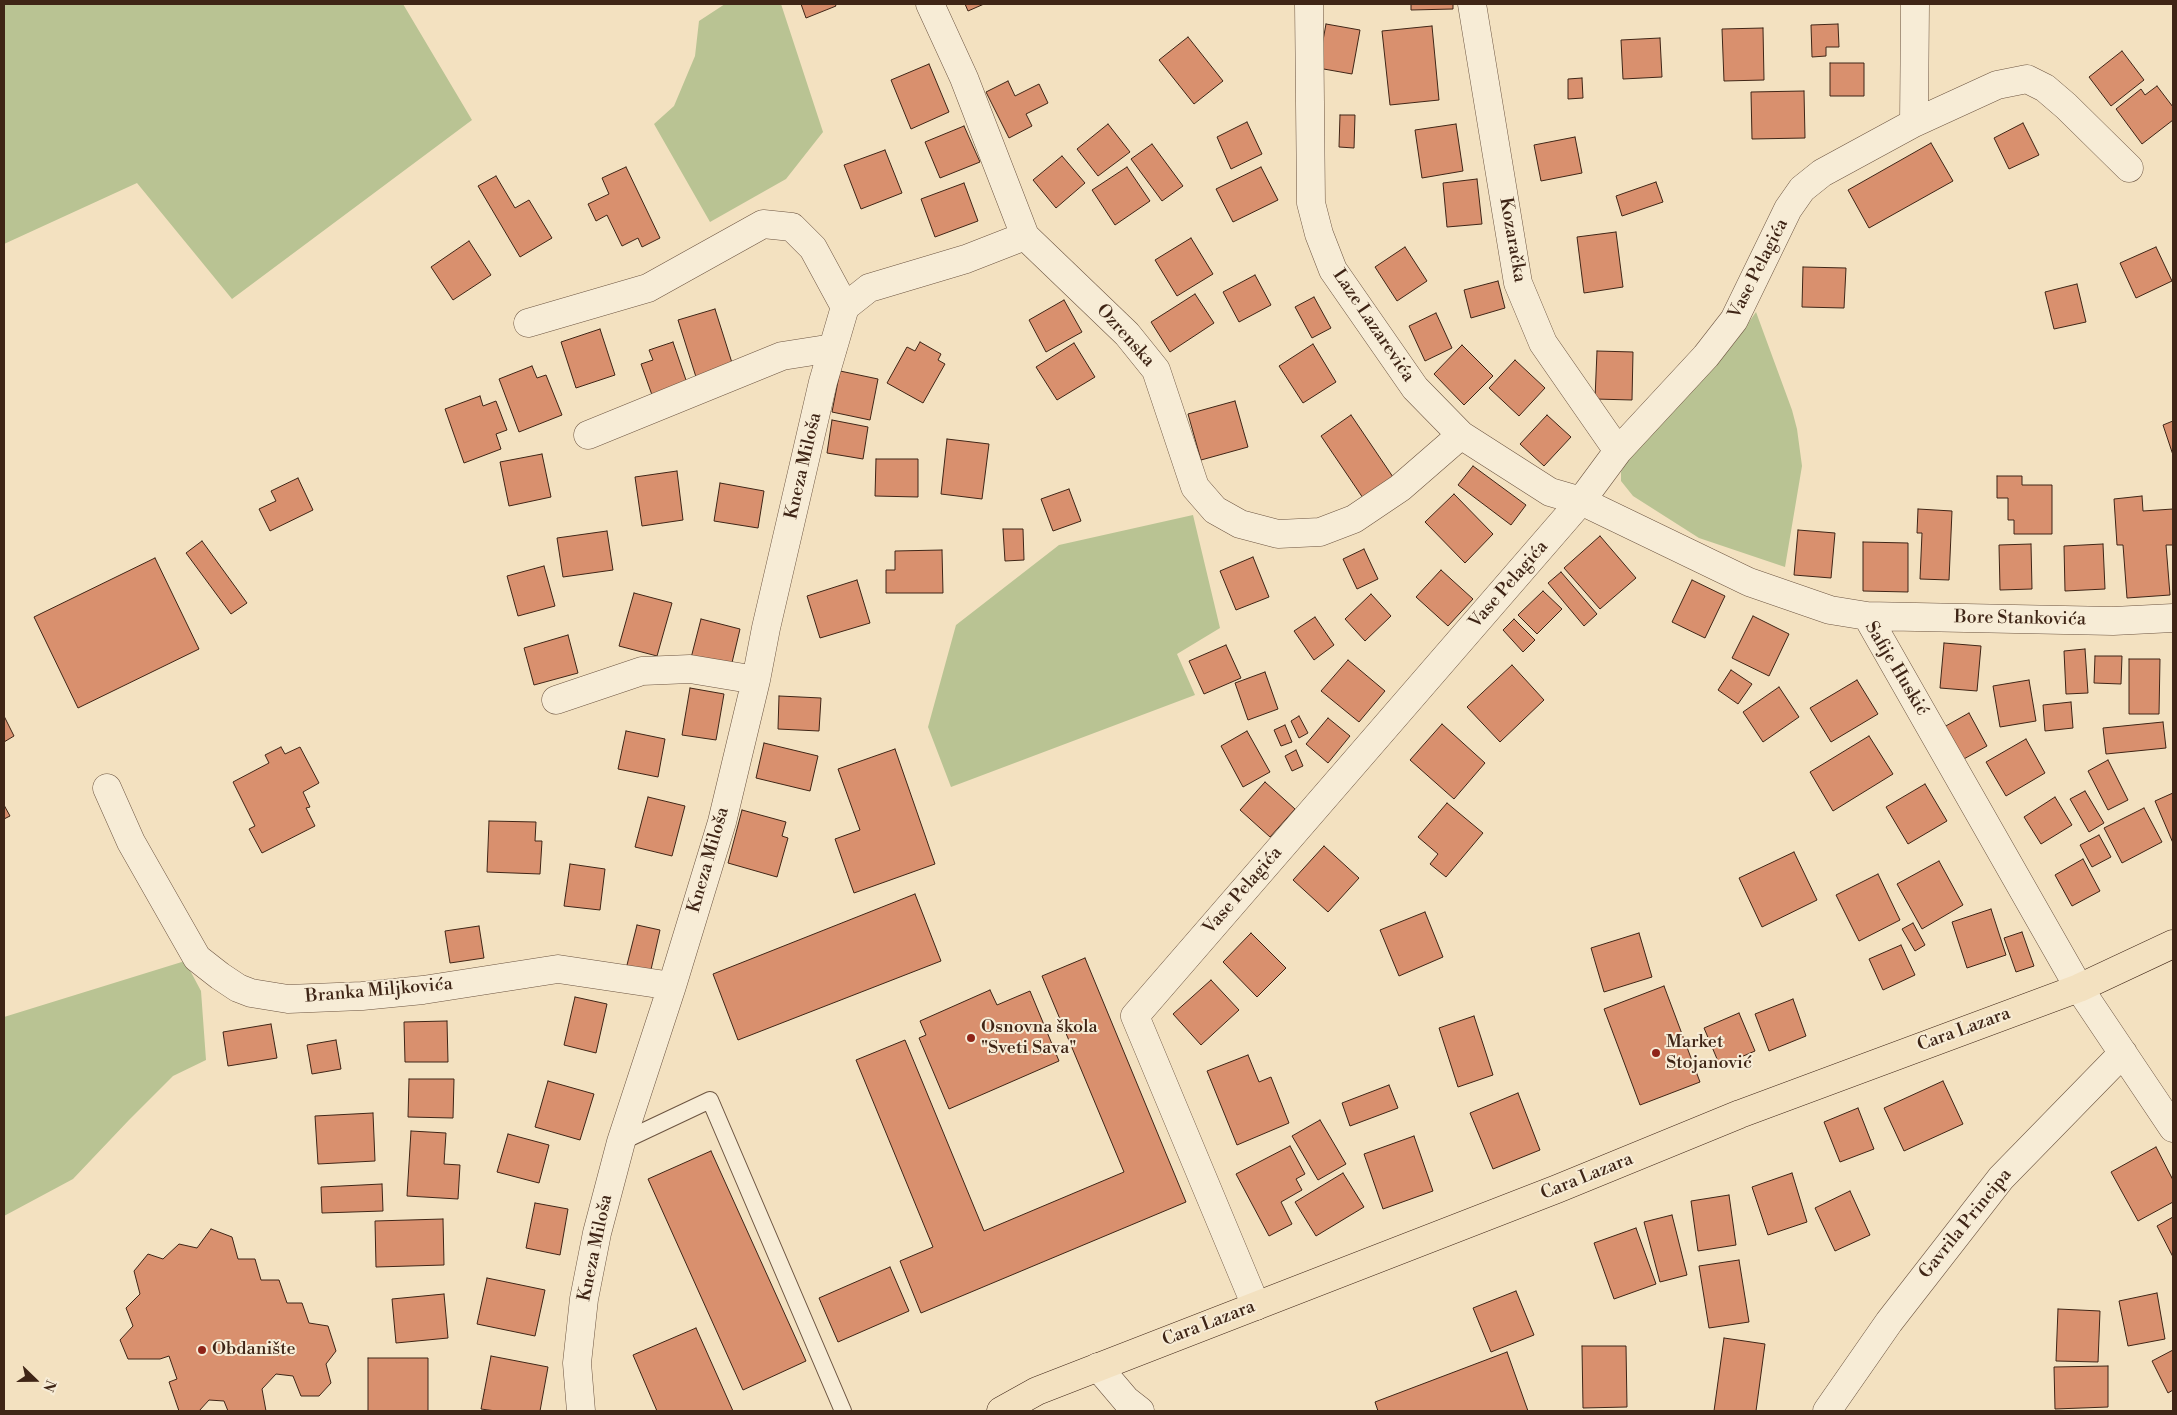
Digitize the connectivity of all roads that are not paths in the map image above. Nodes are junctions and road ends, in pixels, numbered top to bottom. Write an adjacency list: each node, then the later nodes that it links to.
1 (930, 4): 7 (street, Ozrenska)
2 (1309, 4): 12 (street, Laze Lazarevića)
3 (1472, 4): 13 (street, Kozaračka)
4 (1915, 4): 5 (street)
5 (1914, 123): 6 (street, Vase Pelagića); 13 (street, Vase Pelagića)
6 (2130, 168)
7 (1025, 236): 8 (street); 12 (street, Ozrenska)
8 (845, 307): 9 (street); 10 (street, Kneza Miloša)
9 (528, 323)
10 (833, 348): 11 (street); 17 (street, Kneza Miloša)
11 (588, 435)
12 (1461, 435): 14 (street, Laze Lazarevića)
13 (1618, 451): 14 (street, Vase Pelagića)
14 (1581, 502): 15 (street, Safije Huskić); 26 (street, Vase Pelagića)
15 (1867, 616): 16 (street, Bore Stankovića); 22 (street, Safije Huskić)
16 (2173, 618)
17 (756, 680): 18 (street); 21 (street, Kneza Miloša)
18 (556, 700)
19 (107, 788): 21 (street, Branka Miljkovića)
20 (2173, 944): 22 (main road, Cara Lazara)
21 (672, 986): 25 (street, Kneza Miloša)
22 (2079, 988): 23 (street, Safije Huskić); 26 (main road, Cara Lazara)
23 (2123, 1053): 24 (street, Safije Huskić); 32 (street, Gavrila Principa)
24 (2173, 1128)
25 (621, 1142): 28 (street, Kneza Miloša); 29 (lane)
26 (1256, 1306): 27 (main road, Cara Lazara)
27 (1098, 1367): 30 (main road, Cara Lazara); 31 (street)
28 (581, 1411)
29 (843, 1411)
30 (1001, 1411)
31 (1140, 1411)
32 (1827, 1411)

